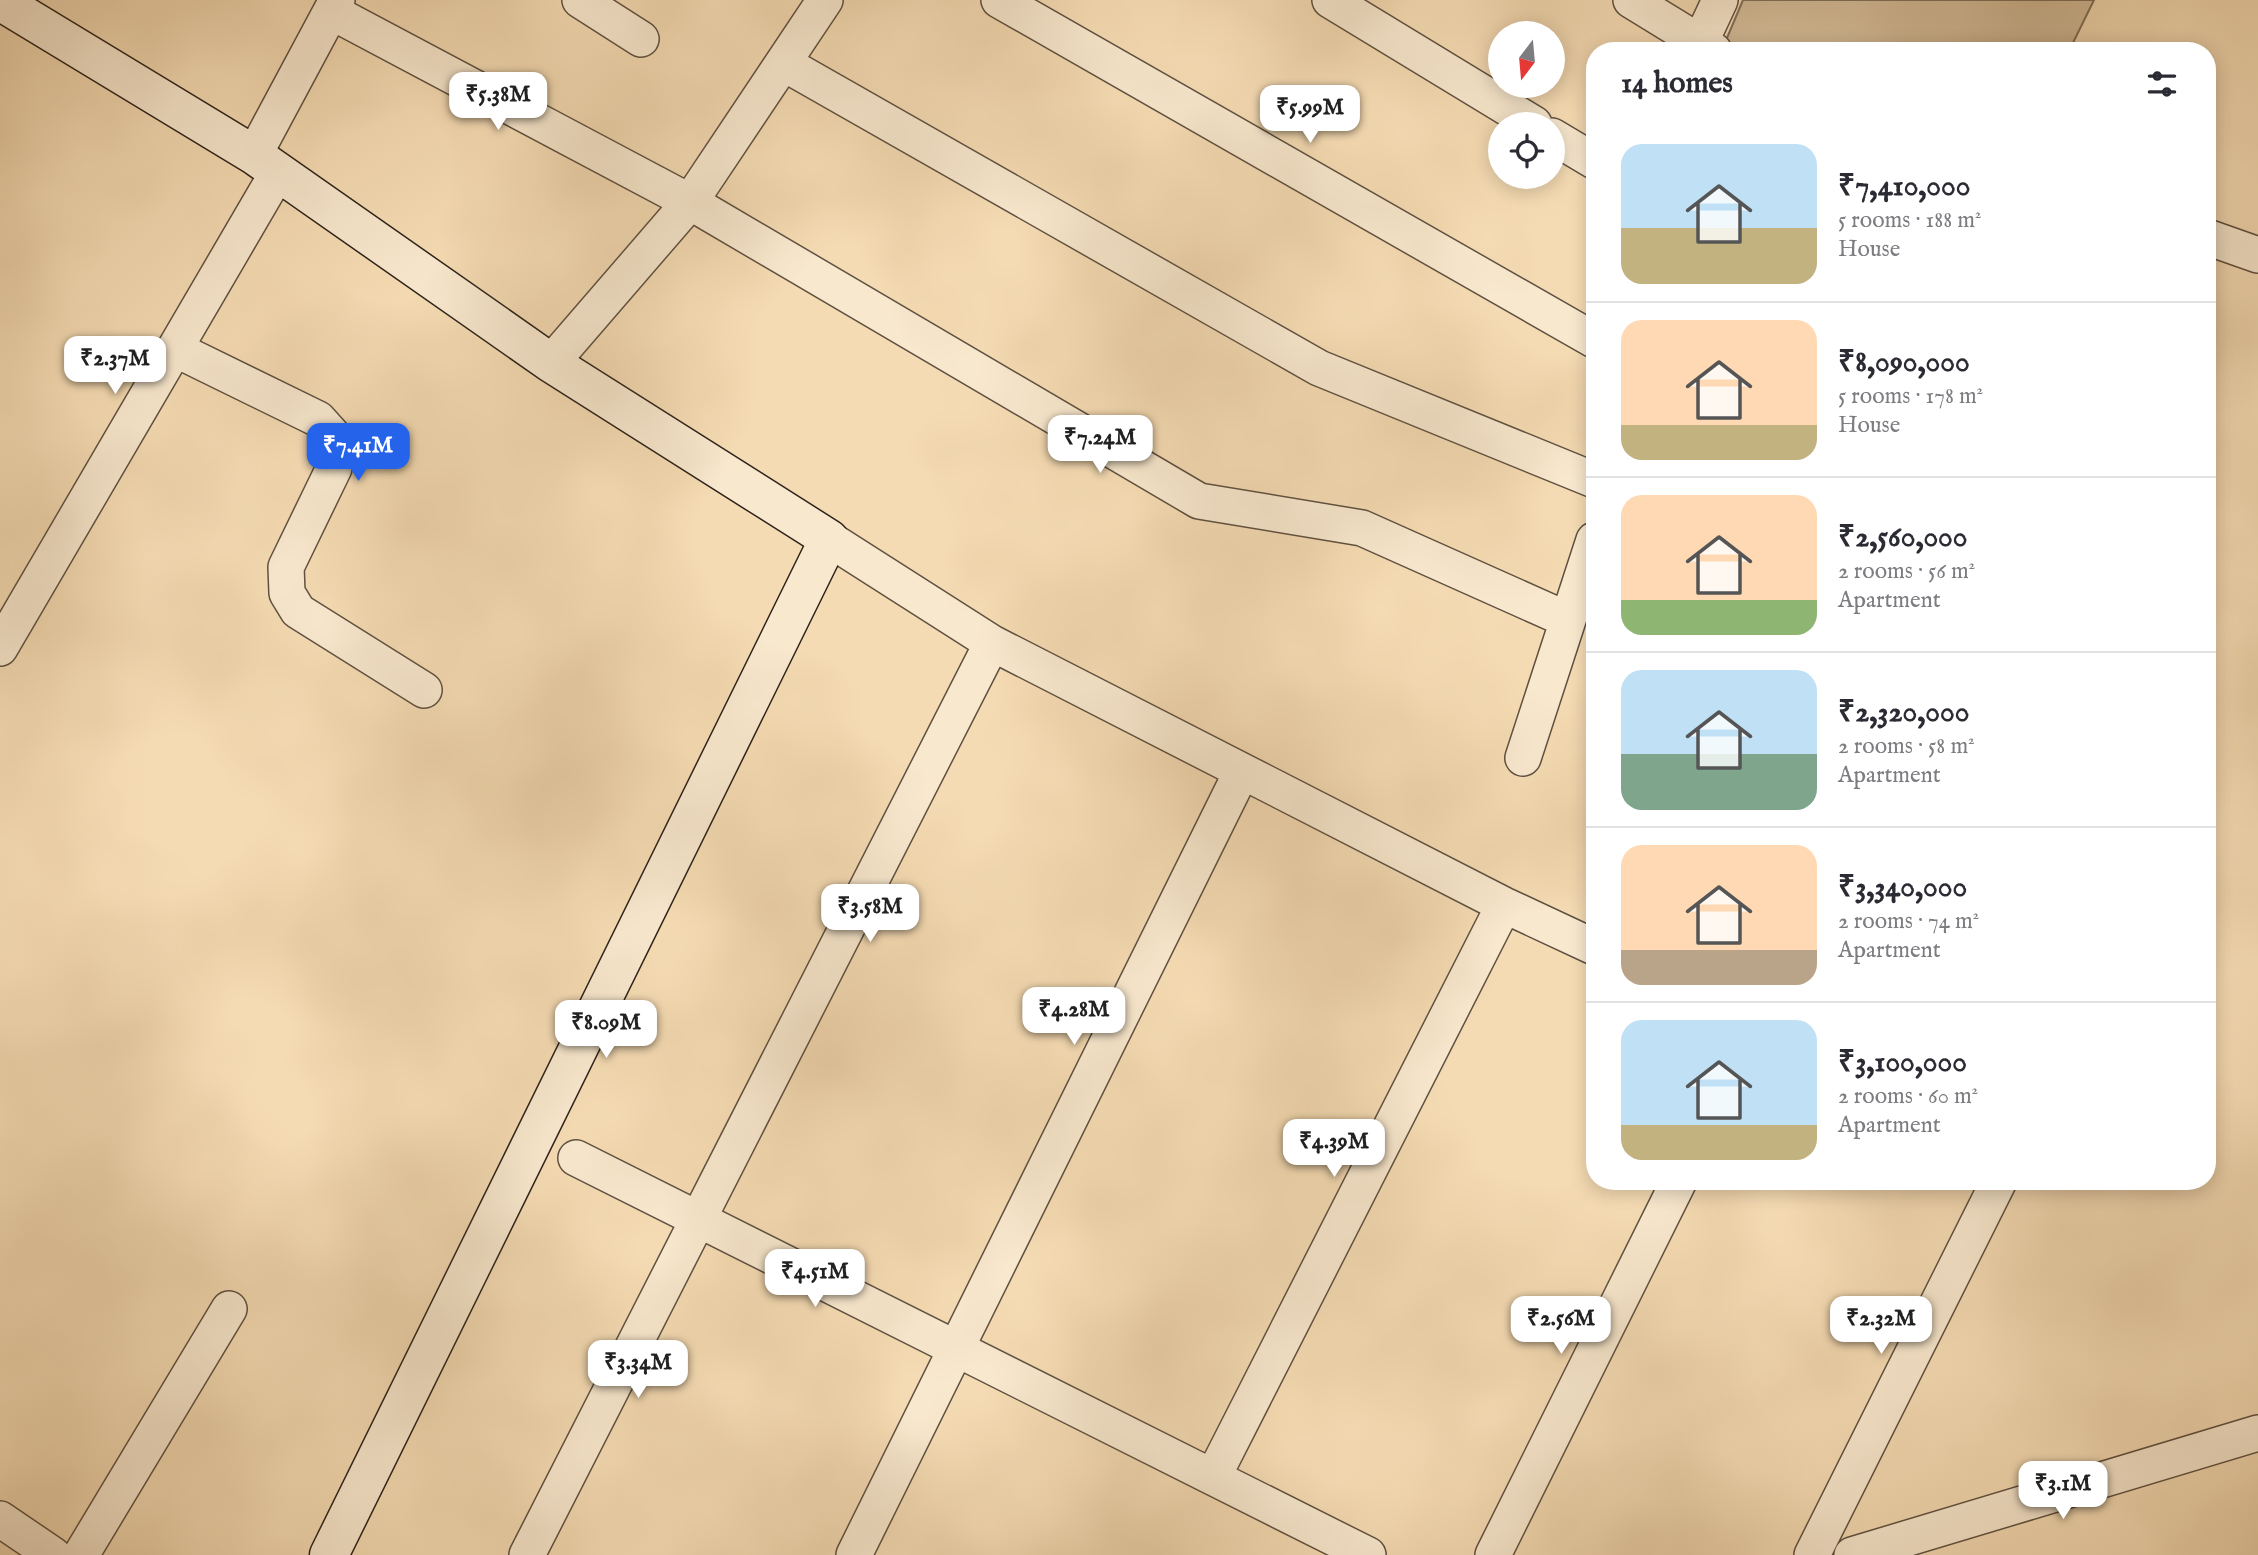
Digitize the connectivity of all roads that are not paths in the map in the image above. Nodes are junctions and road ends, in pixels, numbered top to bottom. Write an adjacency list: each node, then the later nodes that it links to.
1 (580, 0): 9 (street)
2 (825, 0): 12 (street)
3 (999, 0): 20 (street)
4 (1330, 0): 13 (street)
5 (1631, 0): 10 (street)
6 (1720, 0): 11 (street)
7 (0, 1): 16 (main road)
8 (334, 6): 16 (street); 17 (street)
9 (641, 39)
10 (1699, 42)
11 (1708, 42)
12 (785, 64): 17 (street); 23 (street)
13 (1514, 112)
14 (1565, 144): 15 (street)
15 (1586, 156)
16 (266, 163): 21 (street); 22 (main road)
17 (690, 202): 22 (street); 26 (street)
18 (2216, 240): 19 (street)
19 (2258, 255)
20 (1586, 335)
21 (175, 349): 28 (street); 29 (street)
22 (551, 363): 24 (main road)
23 (1586, 477)
24 (829, 540): 27 (street); 45 (main road)
25 (1586, 565): 26 (street)
26 (1568, 620): 30 (street)
27 (992, 643): 31 (street); 37 (street)
28 (0, 648)
29 (424, 690)
30 (1523, 758)
31 (1242, 771): 32 (street); 39 (street)
32 (1504, 905): 33 (street); 41 (street)
33 (1586, 943)
34 (576, 1158): 37 (street)
35 (1675, 1190): 49 (street)
36 (1994, 1190): 50 (street)
37 (699, 1219): 39 (street); 46 (street)
38 (229, 1309): 44 (street)
39 (957, 1348): 41 (street); 47 (street)
40 (2258, 1433): 51 (street)
41 (1213, 1478): 48 (street)
42 (0, 1519): 43 (street)
43 (53, 1555)
44 (81, 1555)
45 (329, 1555)
46 (527, 1555)
47 (855, 1555)
48 (1368, 1555)
49 (1493, 1555)
50 (1812, 1555)
51 (1852, 1555)

